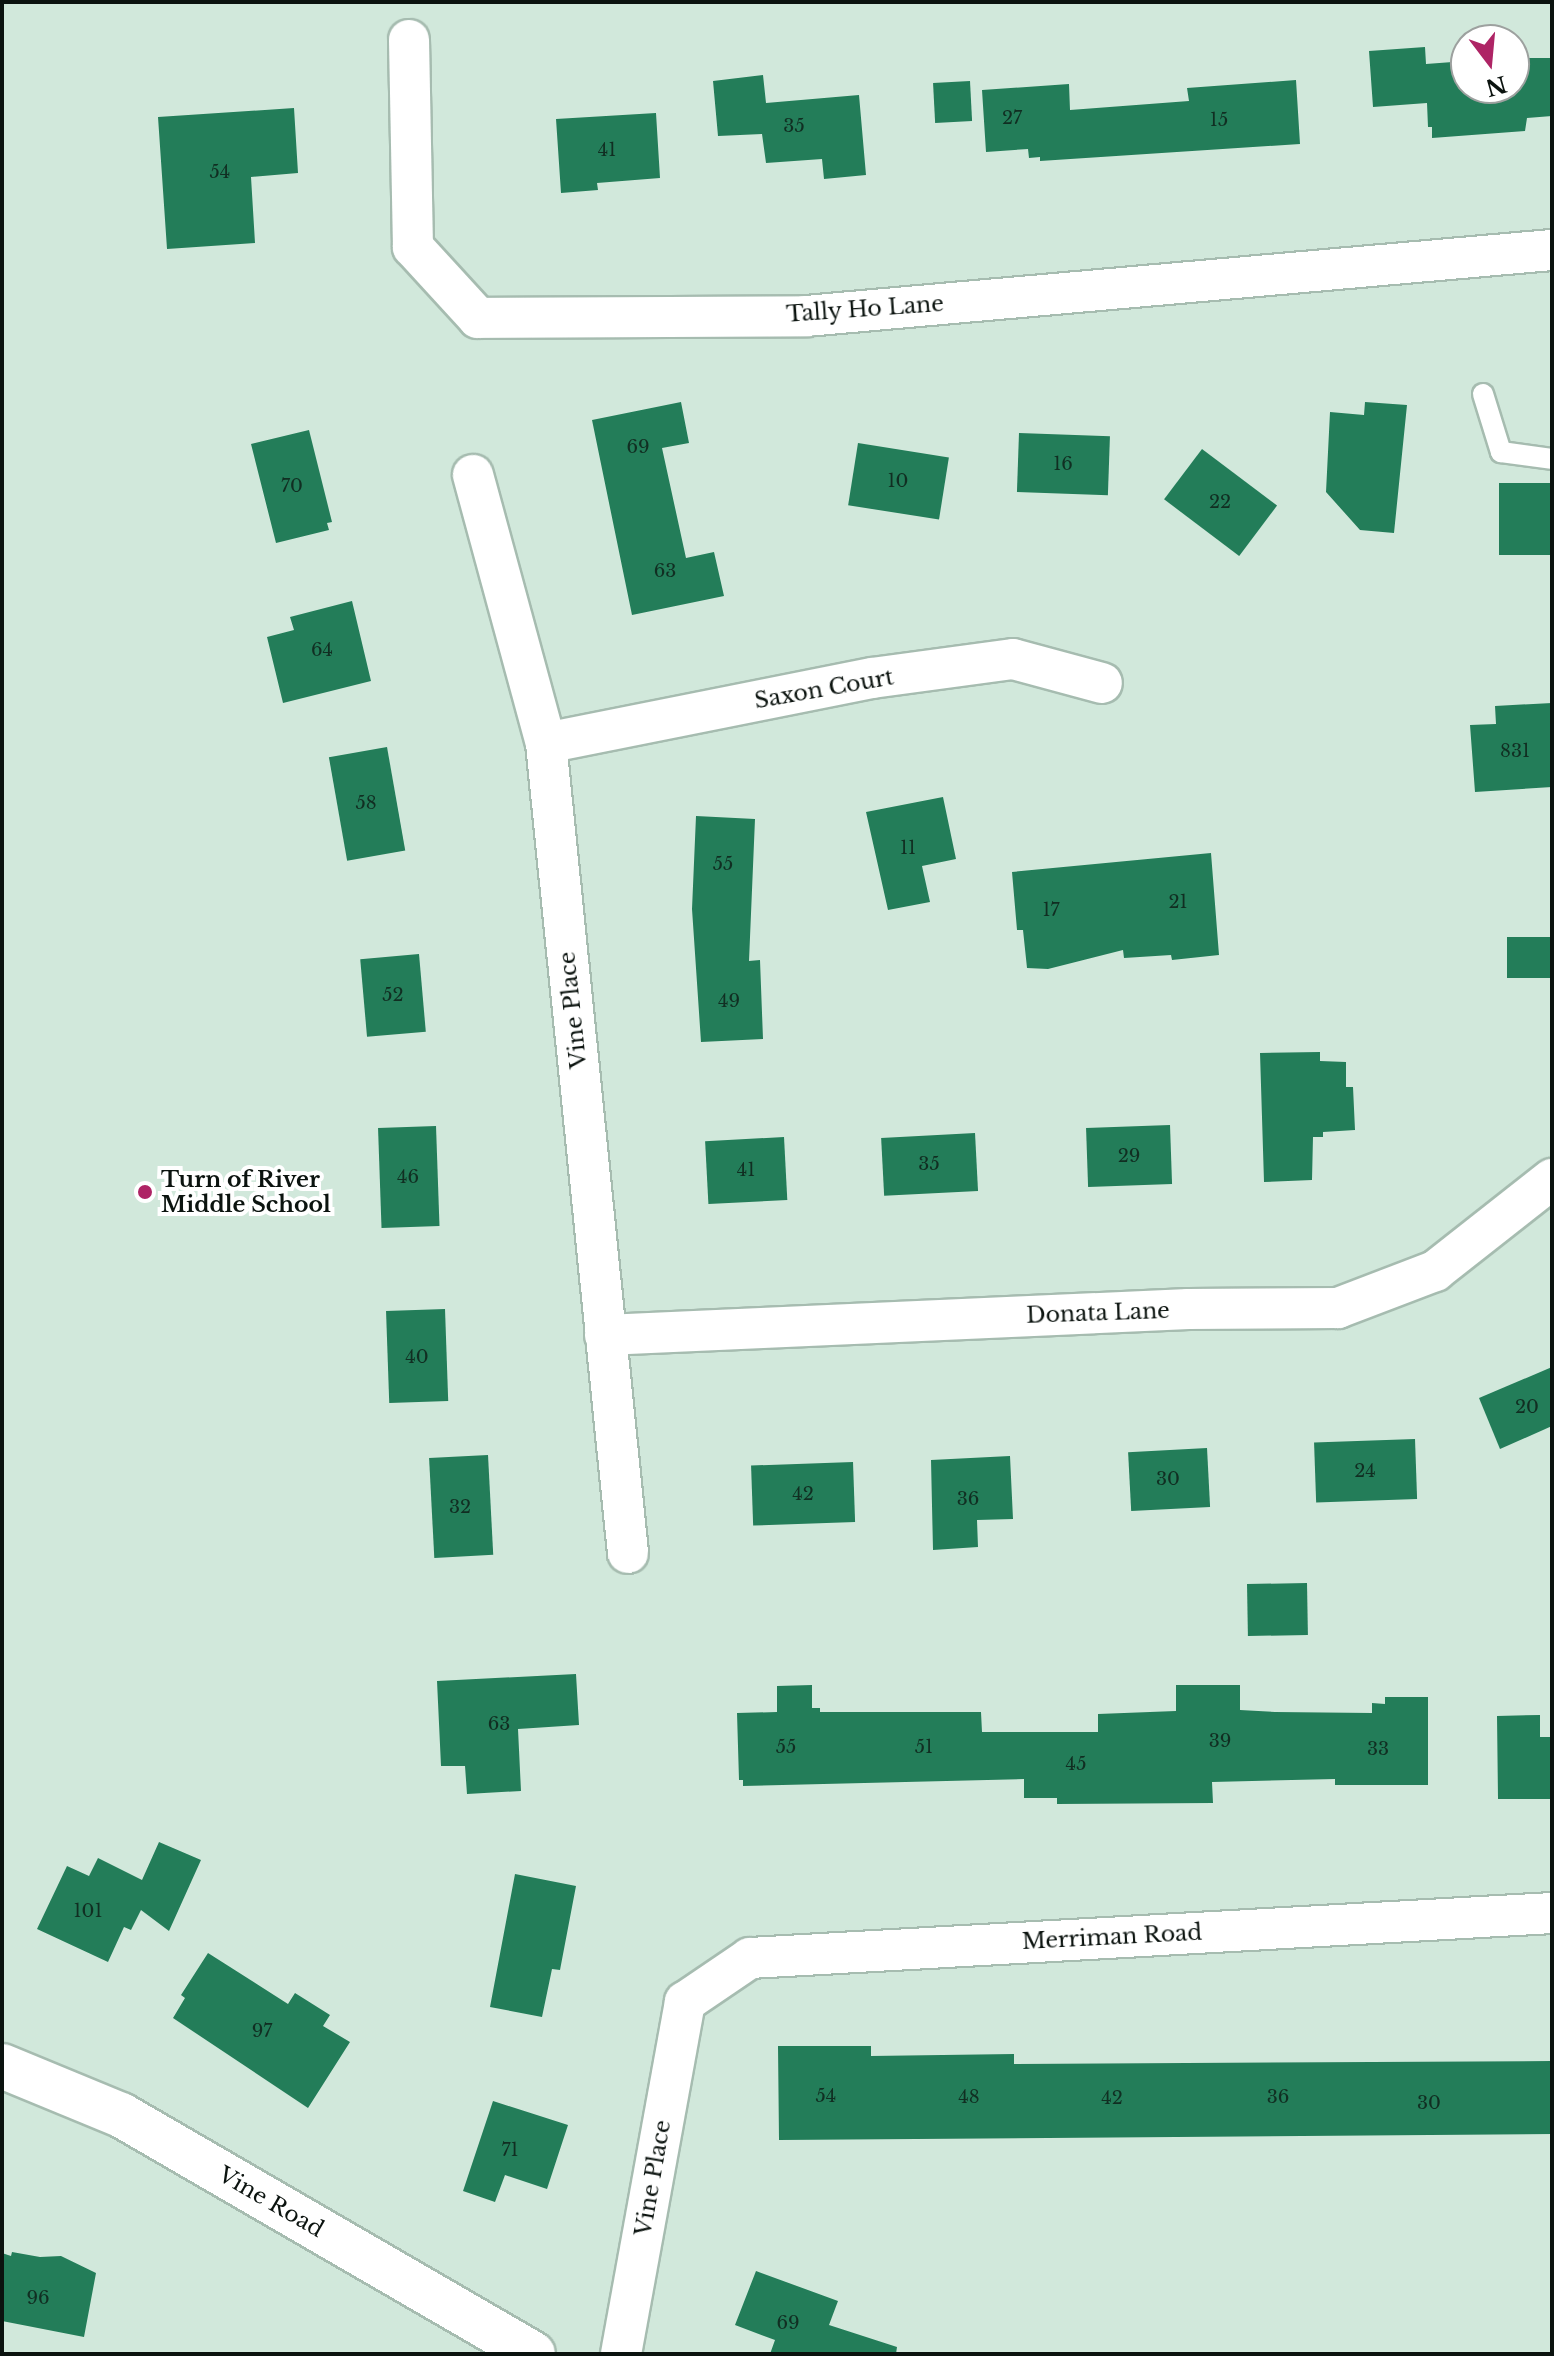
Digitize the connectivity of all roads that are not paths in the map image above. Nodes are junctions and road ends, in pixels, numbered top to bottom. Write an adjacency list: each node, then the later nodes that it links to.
1 (409, 40): 2 (street, Tally Ho Lane)
2 (1552, 250)
3 (1483, 394): 4 (lane)
4 (1552, 459)
5 (473, 475): 7 (street, Vine Place)
6 (1102, 683): 7 (street, Saxon Court)
7 (546, 743): 9 (street, Vine Place)
8 (1552, 1179): 9 (street, Donata Lane)
9 (605, 1335): 10 (street, Vine Place)
10 (628, 1553)
11 (1552, 1913): 12 (street, Merriman Road)
12 (685, 2002): 15 (street, Vine Place)
13 (2, 2066): 14 (street, Vine Road)
14 (533, 2354)
15 (621, 2354)

